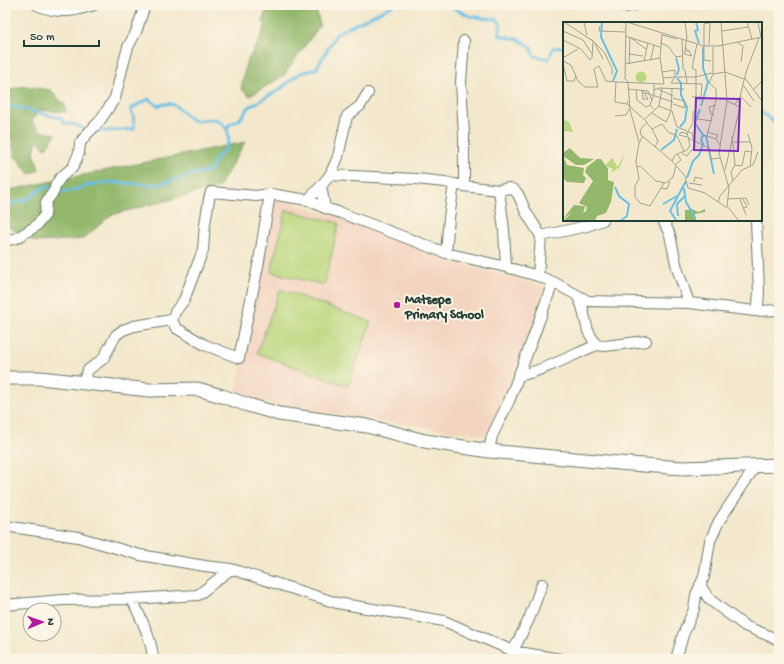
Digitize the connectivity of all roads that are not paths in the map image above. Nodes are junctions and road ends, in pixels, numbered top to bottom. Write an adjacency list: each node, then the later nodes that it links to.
1 (37, 5): 2 (street)
2 (94, 5)
3 (145, 5): 19 (street)
4 (635, 5): 5 (street)
5 (624, 7)
6 (464, 41): 9 (street)
7 (368, 93): 8 (street)
8 (330, 174): 9 (street); 10 (street)
9 (460, 185): 11 (street); 20 (street)
10 (321, 186): 13 (street); 14 (street)
11 (499, 190): 18 (street); 21 (street)
12 (270, 194): 13 (street); 28 (street); 28 (street)
13 (308, 200): 14 (street)
14 (325, 208): 20 (street)
15 (600, 221): 18 (street)
16 (663, 221): 25 (street)
17 (756, 221): 27 (street)
18 (541, 236): 22 (street)
19 (5, 241)
20 (446, 253): 21 (street)
21 (506, 267): 22 (street)
22 (538, 276): 23 (street)
23 (553, 282): 24 (street); 31 (street)
24 (576, 295): 25 (street); 30 (street)
25 (689, 302): 27 (street)
26 (779, 310): 27 (street)
27 (755, 311)
28 (172, 320): 33 (street)
29 (646, 341): 30 (street)
30 (596, 345): 31 (street)
31 (518, 376): 34 (street)
32 (5, 378): 33 (street)
33 (83, 383): 34 (street)
34 (489, 451): 36 (street)
35 (779, 465): 36 (street)
36 (755, 466): 40 (street)
37 (5, 526): 38 (street)
38 (231, 568): 41 (street); 44 (street)
39 (542, 584): 44 (street)
40 (700, 585): 43 (street); 47 (street)
41 (132, 599): 42 (street); 45 (street)
42 (5, 605)
43 (779, 640)
44 (513, 651): 46 (street)
45 (153, 659)
46 (560, 659)
47 (676, 659)

